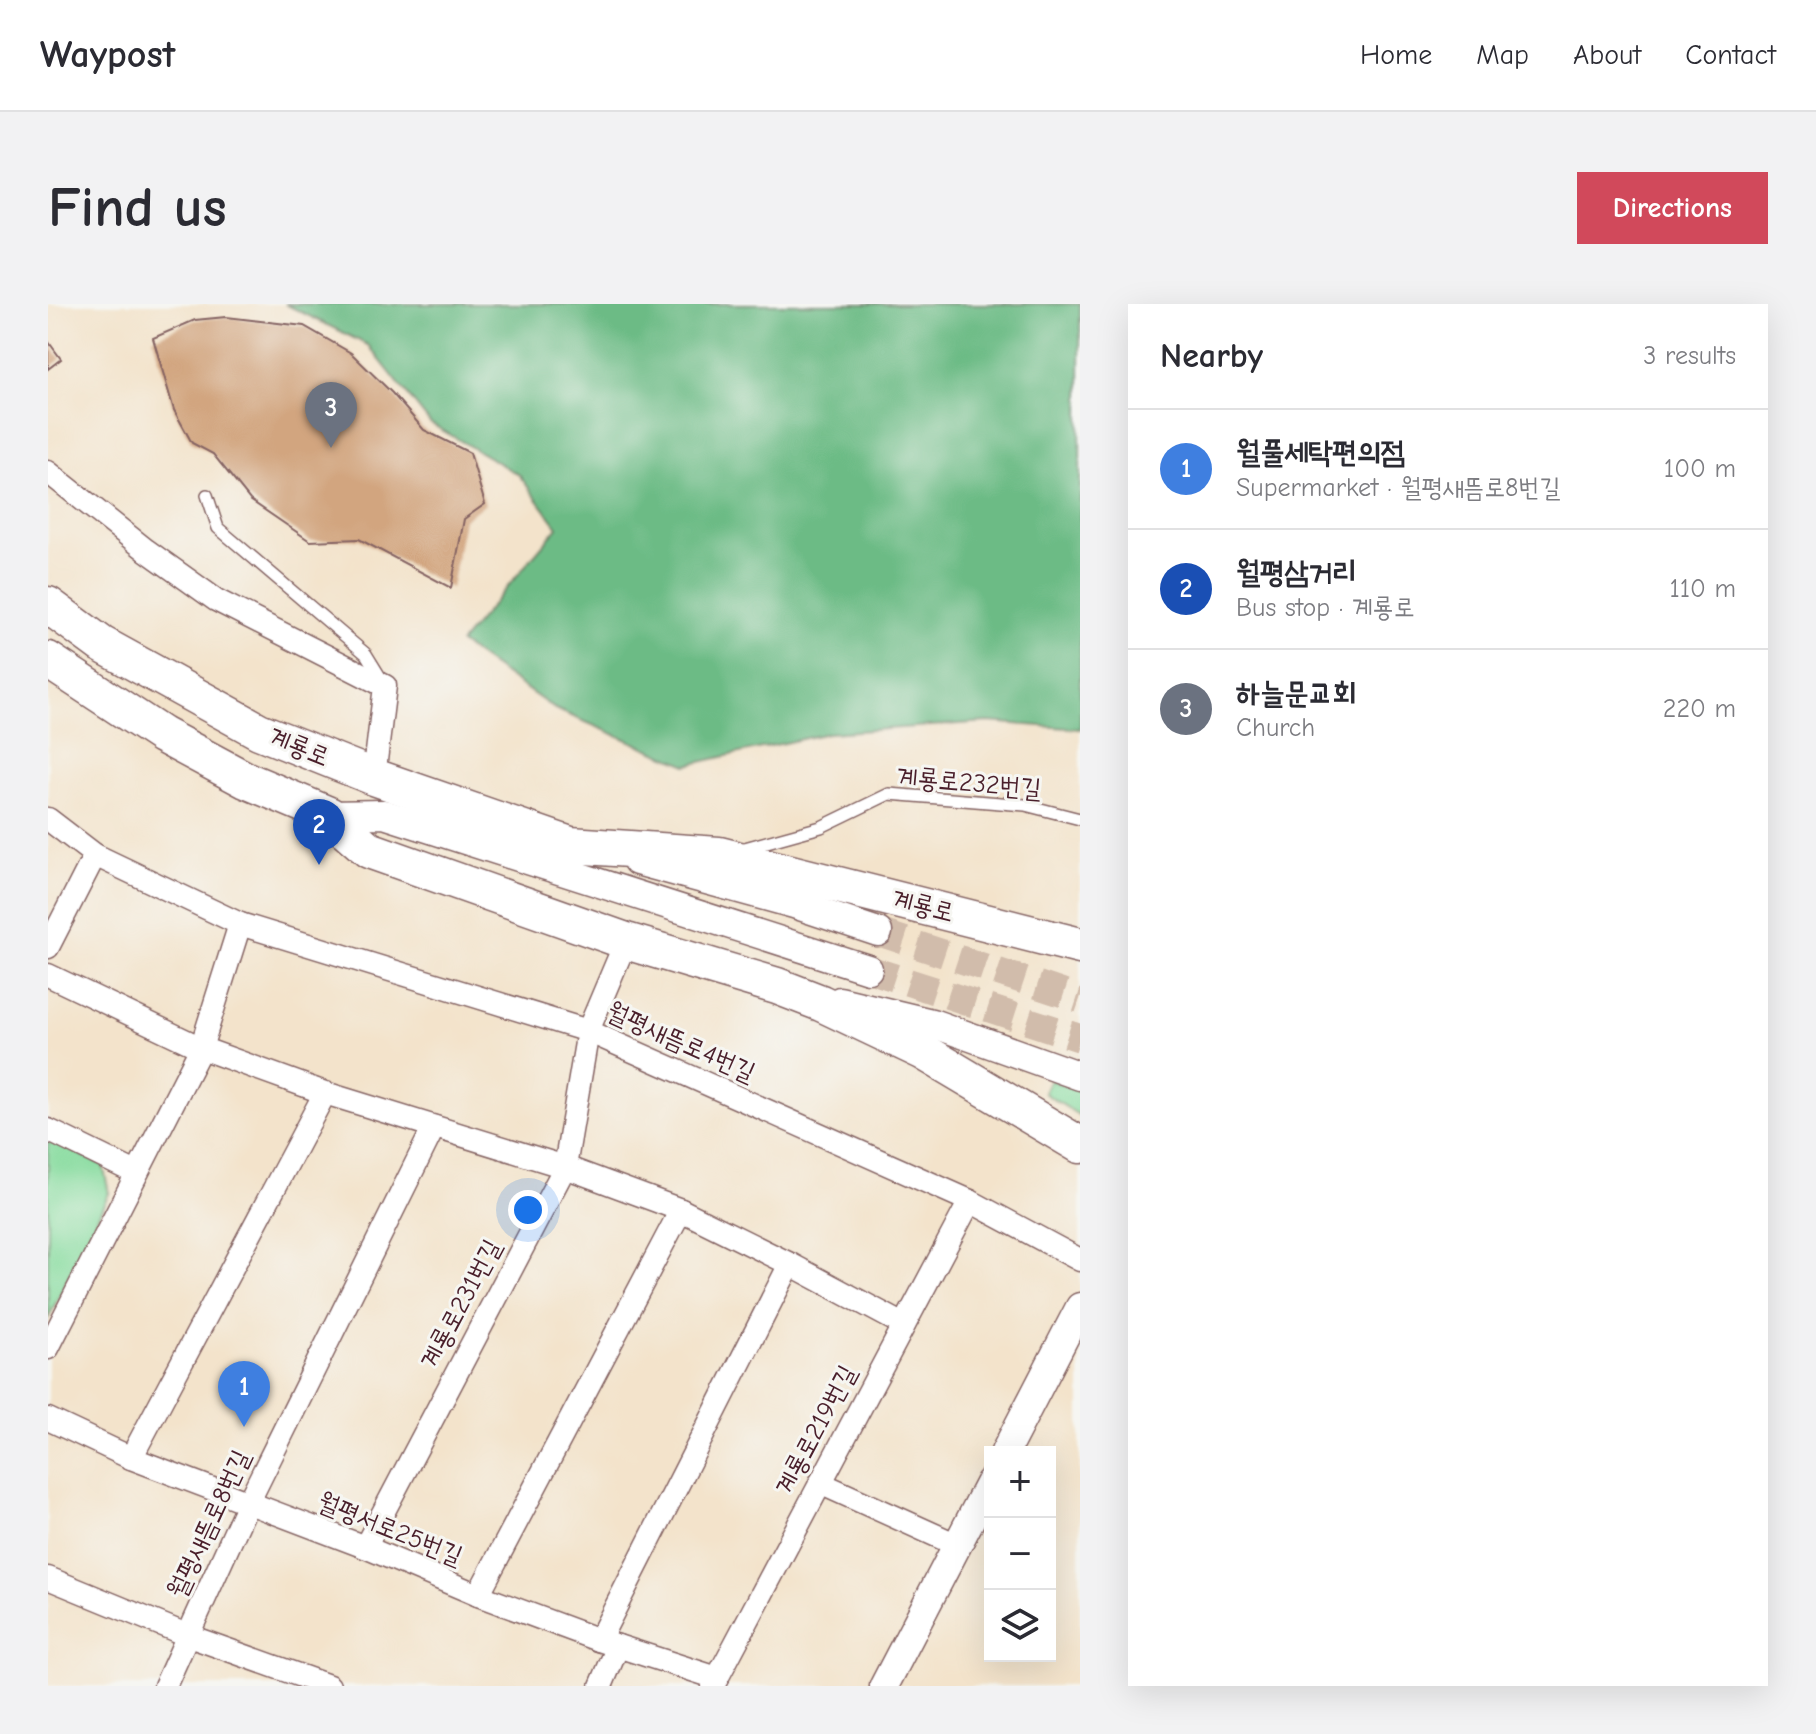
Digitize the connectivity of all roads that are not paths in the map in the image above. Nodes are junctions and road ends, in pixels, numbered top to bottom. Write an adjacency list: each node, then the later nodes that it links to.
1 (48, 472): 5 (street)
2 (207, 495): 5 (lane)
3 (48, 605): 6 (main road, 계룡로)
4 (48, 660): 7 (main road, 계룡로)
5 (385, 686): 6 (street)
6 (374, 777): 10 (main road, 계룡로)
7 (329, 815): 15 (main road, 계룡로); 18 (street)
8 (48, 819): 11 (street, 월평새뜸로4번길)
9 (1080, 819): 12 (lane, 계룡로232번길)
10 (570, 845): 12 (main road, 계룡로); 14 (street)
11 (95, 855): 13 (street, 월평새뜸로4번길); 17 (street)
12 (719, 855): 16 (main road, 계룡로)
13 (240, 924): 21 (street, 월평새뜸로4번길); 22 (street)
14 (878, 932)
15 (626, 941): 20 (main road, 계룡로); 21 (street, 계룡로231번길)
16 (1080, 946)
17 (48, 947)
18 (868, 969)
19 (48, 975): 22 (street)
20 (777, 986): 23 (street); 27 (main road, 계룡로)
21 (588, 1031): 28 (street, 계룡로231번길); 30 (street, 월평새뜸로4번길)
22 (201, 1048): 24 (street); 29 (street)
23 (1080, 1076)
24 (325, 1093): 25 (street); 39 (street)
25 (434, 1127): 28 (street); 42 (street, 월평새뜸로8번길)
26 (48, 1130): 29 (street)
27 (1080, 1145)
28 (565, 1167): 31 (street); 44 (street, 계룡로231번길)
29 (136, 1173): 36 (street)
30 (970, 1201): 32 (street, 월평새뜸로4번길); 35 (street, 계룡로219번길)
31 (681, 1210): 33 (street); 46 (street)
32 (1080, 1260)
33 (790, 1264): 35 (street); 48 (street)
34 (1080, 1307): 38 (street)
35 (904, 1325): 40 (street, 계룡로219번길)
36 (48, 1348)
37 (48, 1419): 39 (street, 월평서로25번길)
38 (1008, 1446)
39 (131, 1458): 42 (street, 월평서로25번길)
40 (820, 1483): 43 (street); 49 (street, 계룡로219번길)
41 (984, 1493): 43 (street)
42 (248, 1503): 44 (street, 월평서로25번길); 47 (street, 월평새뜸로8번길)
43 (957, 1545): 53 (street)
44 (365, 1547): 46 (street, 월평서로25번길)
45 (48, 1578): 47 (street)
46 (478, 1595): 48 (street, 월평서로25번길)
47 (189, 1636): 50 (street, 월평새뜸로8번길); 51 (street)
48 (608, 1643): 49 (street, 월평서로25번길); 52 (street)
49 (715, 1682)
50 (165, 1686)
51 (329, 1686)
52 (601, 1686)
53 (884, 1686)

